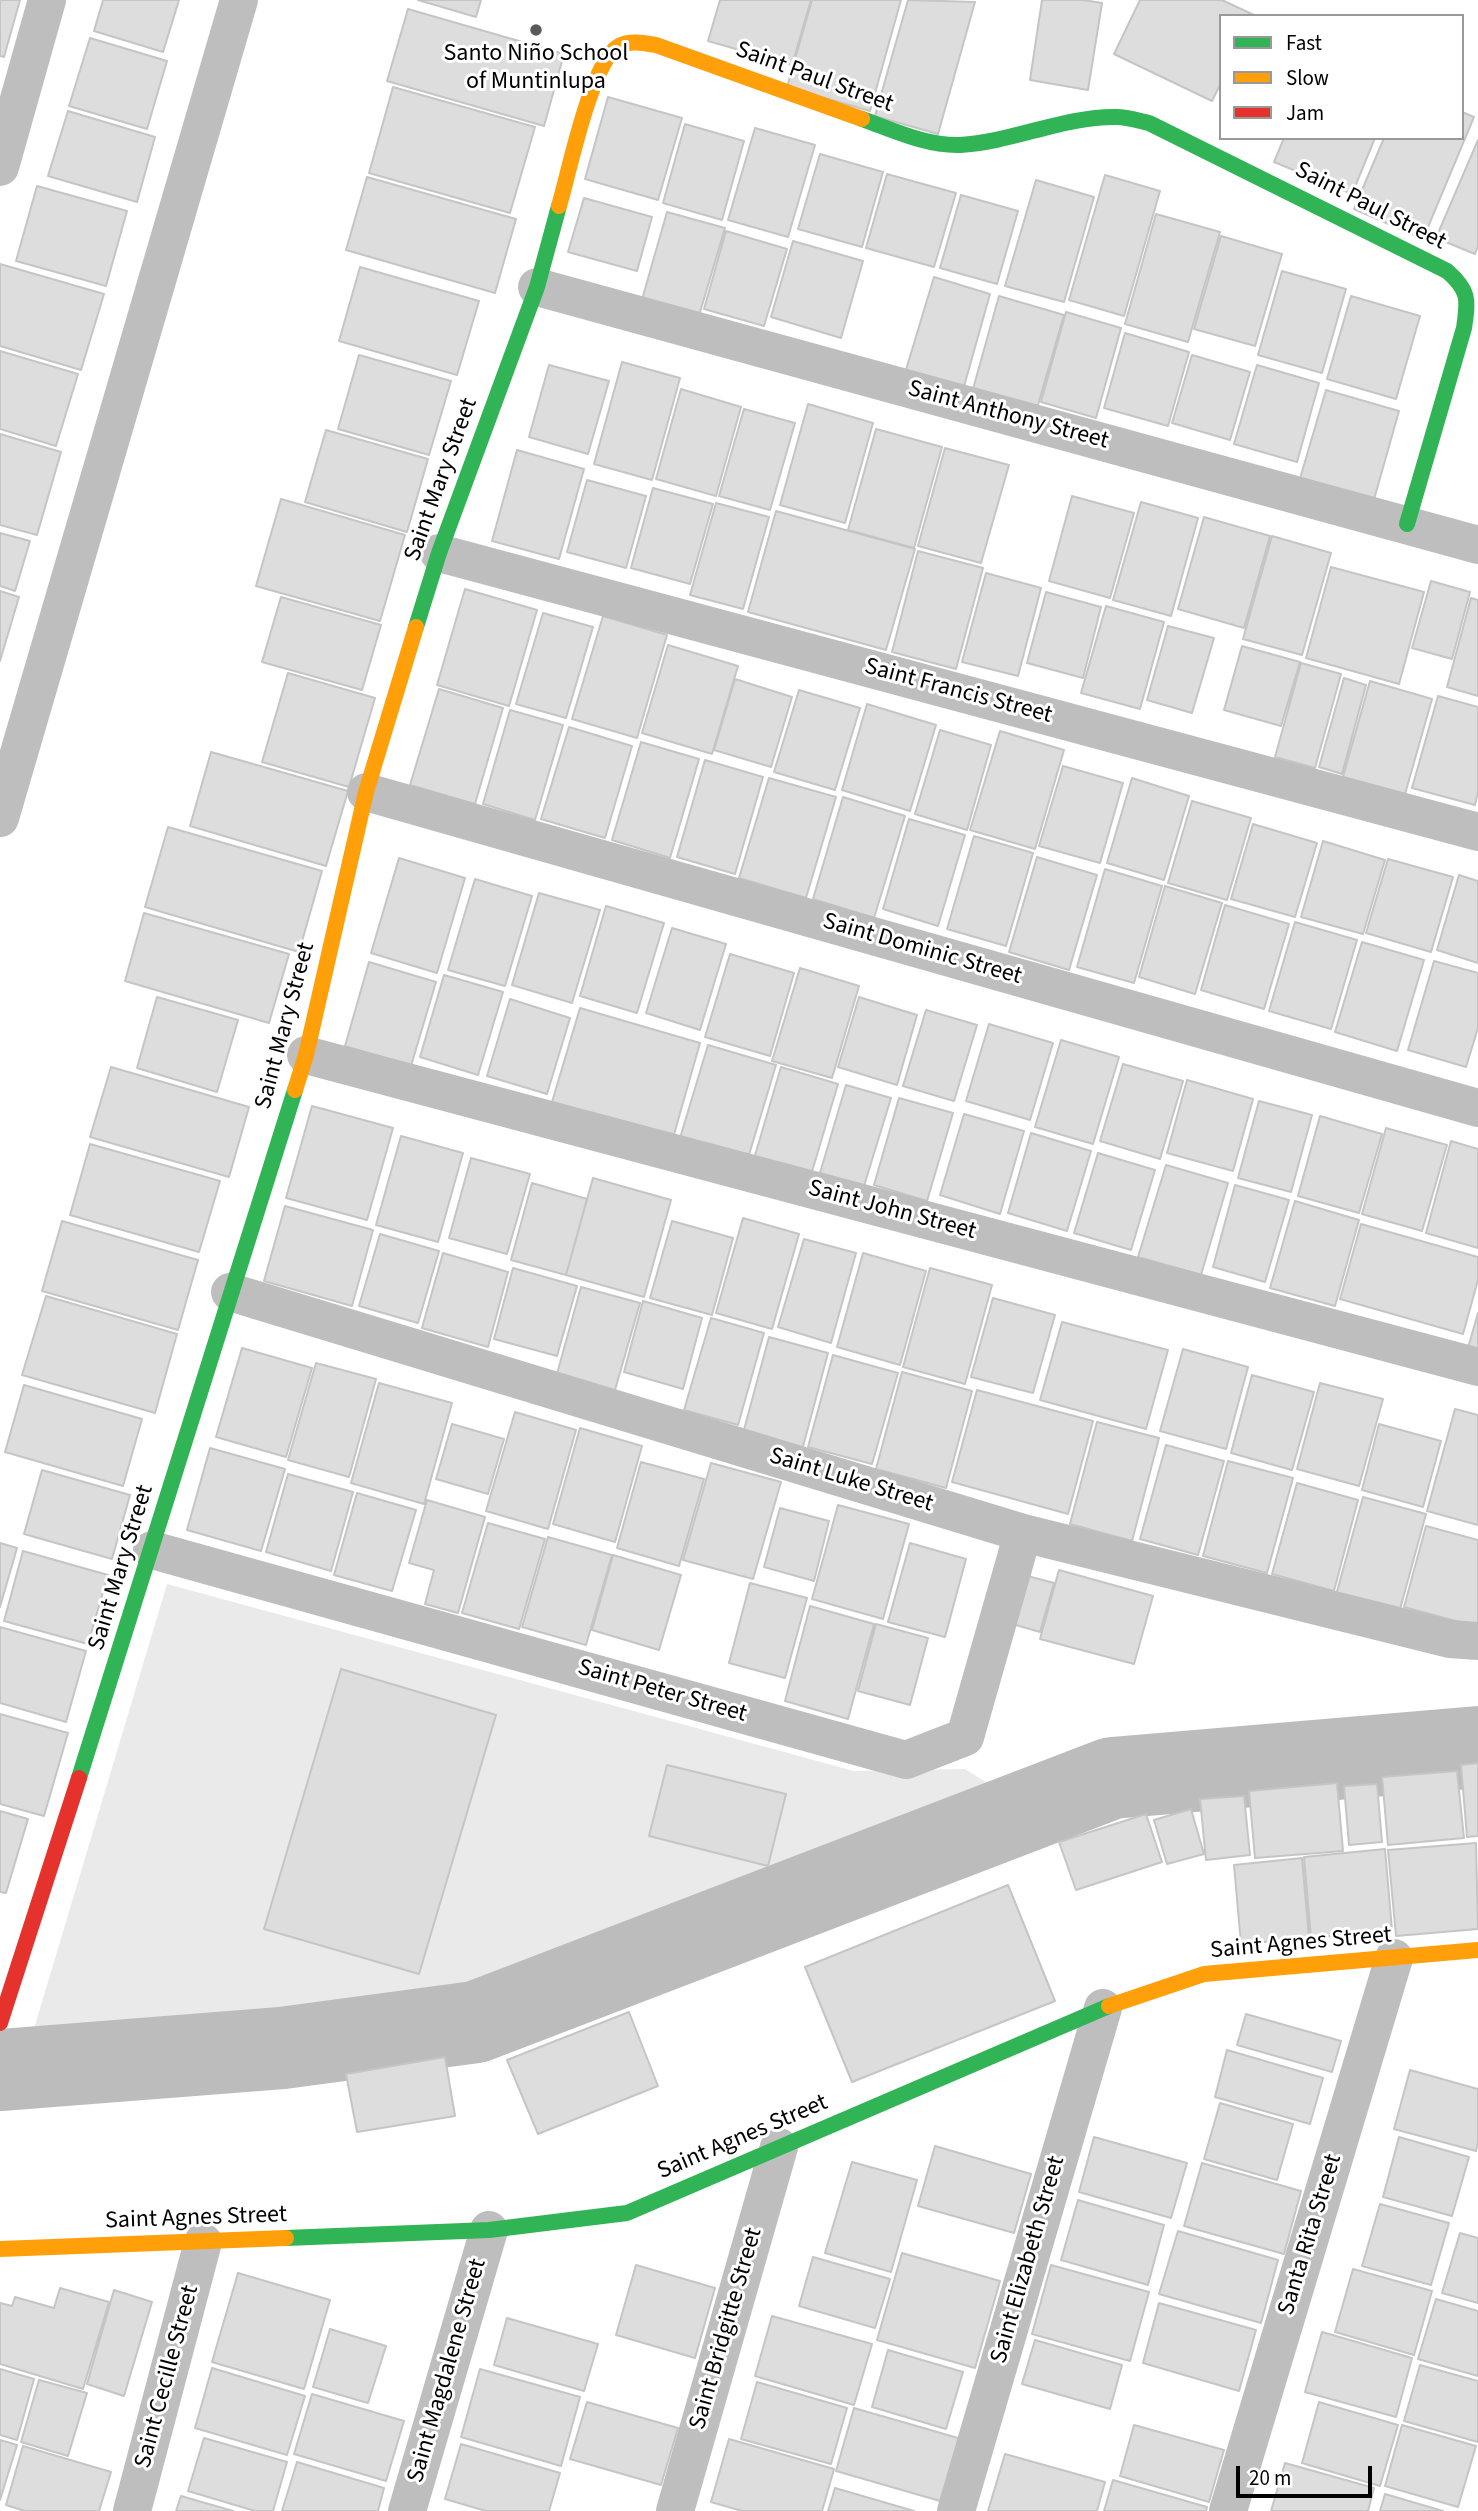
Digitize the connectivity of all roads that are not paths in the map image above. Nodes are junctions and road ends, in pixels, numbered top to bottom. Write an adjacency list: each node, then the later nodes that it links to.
1 (47, 0): 4 (street)
2 (239, 0): 10 (street)
3 (618, 45): 5 (street, Saint Mary Street); 6 (street, Saint Paul Street)
4 (0, 167)
5 (537, 287): 6 (street, Saint Anthony Street); 8 (street, Saint Mary Street)
6 (1407, 524): 7 (street, Saint Anthony Street)
7 (1478, 545)
8 (439, 553): 9 (street, Saint Mary Street); 11 (street, Saint Francis Street)
9 (366, 792): 12 (street, Saint Mary Street); 13 (street, Saint Dominic Street)
10 (0, 818)
11 (1478, 832)
12 (306, 1055): 14 (street, Saint Mary Street); 15 (street, Saint John Street)
13 (1478, 1108)
14 (230, 1292): 16 (street, Saint Luke Street); 17 (street, Saint Mary Street)
15 (1478, 1367)
16 (1023, 1533): 17 (street, Saint Peter Street); 18 (street, Saint Luke Street)
17 (152, 1550): 22 (street, Saint Mary Street)
18 (1478, 1640)
19 (1478, 1950): 20 (street, Saint Agnes Street)
20 (1394, 1958): 21 (street, Saint Agnes Street); 31 (street, Santa Rita Street)
21 (1103, 2008): 23 (street, Saint Agnes Street); 30 (street, Saint Elizabeth Street)
22 (0, 2023)
23 (779, 2147): 24 (street, Saint Agnes Street); 29 (street, Saint Bridgitte Street)
24 (489, 2230): 25 (street, Saint Agnes Street); 28 (street, Saint Magdalene Street)
25 (204, 2242): 26 (street, Saint Agnes Street); 27 (street, Saint Cecille Street)
26 (0, 2249)
27 (132, 2511)
28 (407, 2511)
29 (675, 2511)
30 (956, 2511)
31 (1228, 2511)

